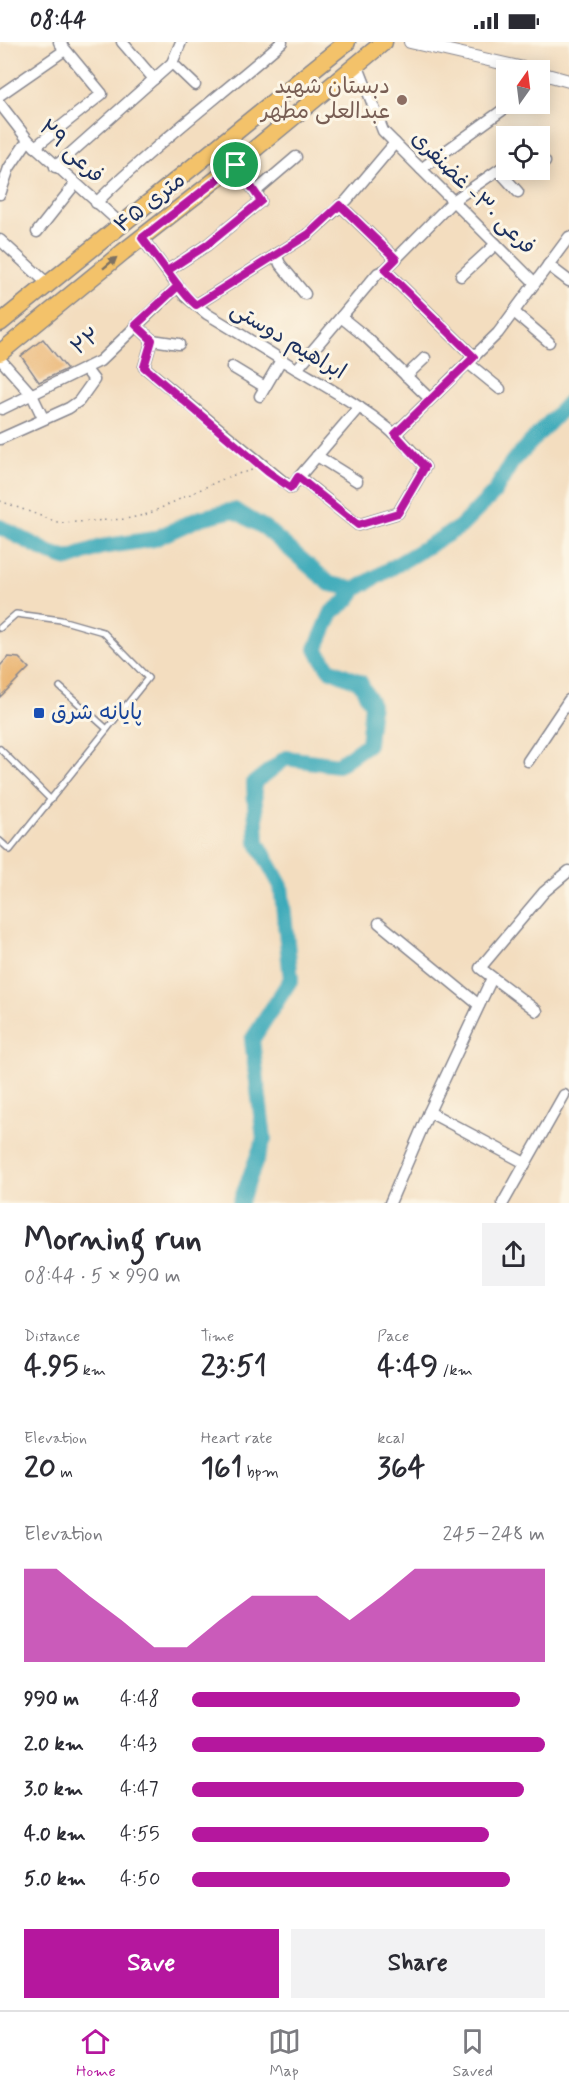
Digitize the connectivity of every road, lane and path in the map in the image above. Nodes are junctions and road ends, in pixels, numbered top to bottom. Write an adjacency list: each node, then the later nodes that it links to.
1 (122, 42): 12 (street)
2 (181, 42): 8 (street)
3 (282, 42): 31 (street)
4 (346, 42): 33 (main road, ۴۵ متری)
5 (384, 42): 10 (main road, ۴۵ متری)
6 (410, 42): 9 (street)
7 (62, 46): 15 (street); 18 (street)
8 (172, 63): 12 (street); 14 (street)
9 (496, 63)
10 (357, 64): 19 (street, فرعی ۳۰- غضنفری); 21 (main road, ۴۵ متری)
11 (550, 76): 13 (street)
12 (154, 79): 22 (street)
13 (569, 81)
14 (195, 85)
15 (0, 95)
16 (0, 104): 18 (street, فرعی ۲۹)
17 (497, 114): 23 (street)
18 (32, 143): 22 (street, فرعی ۲۹); 29 (street)
19 (394, 143): 23 (street, فرعی ۳۰- غضنفری); 32 (street)
20 (296, 157): 27 (street)
21 (236, 165): 27 (street); 36 (main road, ۴۵ متری)
22 (55, 167): 26 (street, فرعی ۲۹)
23 (421, 169): 30 (street, فرعی ۳۰- غضنفری)
24 (496, 173): 30 (street)
25 (510, 180): 28 (street)
26 (75, 184): 31 (street, فرعی ۲۹); 34 (street)
27 (255, 192): 44 (street)
28 (518, 192)
29 (0, 194)
30 (453, 201): 38 (street, فرعی ۳۰- غضنفری); 40 (street)
31 (96, 202): 33 (street, فرعی ۲۹)
32 (340, 205): 39 (street); 40 (street)
33 (120, 223): 41 (main road, ۴۵ متری)
34 (37, 232)
35 (569, 237): 42 (street)
36 (142, 238): 44 (street, ابراهیم دوستی); 47 (main road, ۴۵ متری, one-way to 36)
37 (0, 240): 49 (street)
38 (496, 244): 45 (street); 48 (street, فرعی ۳۰- غضنفری)
39 (276, 254): 51 (street); 53 (street)
40 (396, 259): 43 (street)
41 (71, 264): 47 (main road); 49 (main road, ۴۵ متری)
42 (548, 265): 46 (street); 48 (street)
43 (385, 270): 55 (street); 65 (street)
44 (167, 271): 50 (street, ابراهیم دوستی)
45 (460, 276)
46 (569, 281)
47 (87, 282): 52 (main road, ۴۵ متری)
48 (535, 283): 54 (street)
49 (48, 284): 52 (main road); 56 (main road, ۴۵ متری)
50 (178, 286): 53 (street, ابراهیم دوستی); 57 (street, ۲۲)
51 (305, 294)
52 (61, 302): 61 (main road, ۴۵ متری)
53 (196, 305): 64 (street, ابراهیم دوستی)
54 (514, 312): 59 (street); 65 (street)
55 (341, 317): 68 (street); 69 (street)
56 (1, 319)
57 (136, 325): 58 (street); 67 (street, ۲۲)
58 (152, 340): 60 (street); 79 (street)
59 (549, 342)
60 (179, 344)
61 (0, 353)
62 (424, 358): 69 (street)
63 (0, 359): 71 (street)
64 (281, 360): 66 (street); 68 (street, ابراهیم دوستی)
65 (471, 360): 70 (street); 72 (street)
66 (232, 367)
67 (85, 368): 71 (street, ۲۲); 75 (street)
68 (297, 369): 73 (street, ابراهیم دوستی)
69 (406, 376): 72 (street)
70 (500, 389)
71 (32, 395): 74 (street, ۲۲); 75 (street)
72 (430, 399): 76 (street)
73 (359, 407): 76 (street, ابراهیم دوستی); 78 (street)
74 (2, 409)
75 (43, 418): 77 (street)
76 (395, 434): 80 (street, ابراهیم دوستی)
77 (0, 439)
78 (317, 456): 80 (street); 81 (street)
79 (261, 466): 80 (street); 82 (path)
80 (298, 477)
81 (357, 481)
82 (0, 501)
83 (0, 628): 86 (lane)
84 (60, 687): 86 (lane)
85 (569, 700): 88 (street)
86 (107, 729): 89 (lane)
87 (0, 749): 89 (lane)
88 (528, 761)
89 (51, 800): 90 (lane)
90 (0, 841)
91 (569, 871): 93 (street)
92 (379, 923): 94 (street)
93 (492, 978): 94 (street); 95 (street)
94 (479, 1005): 97 (street)
95 (537, 1011)
96 (564, 1095): 98 (street)
97 (429, 1112): 98 (street); 99 (street)
98 (525, 1163): 100 (street)
99 (390, 1203)
100 (503, 1203)

